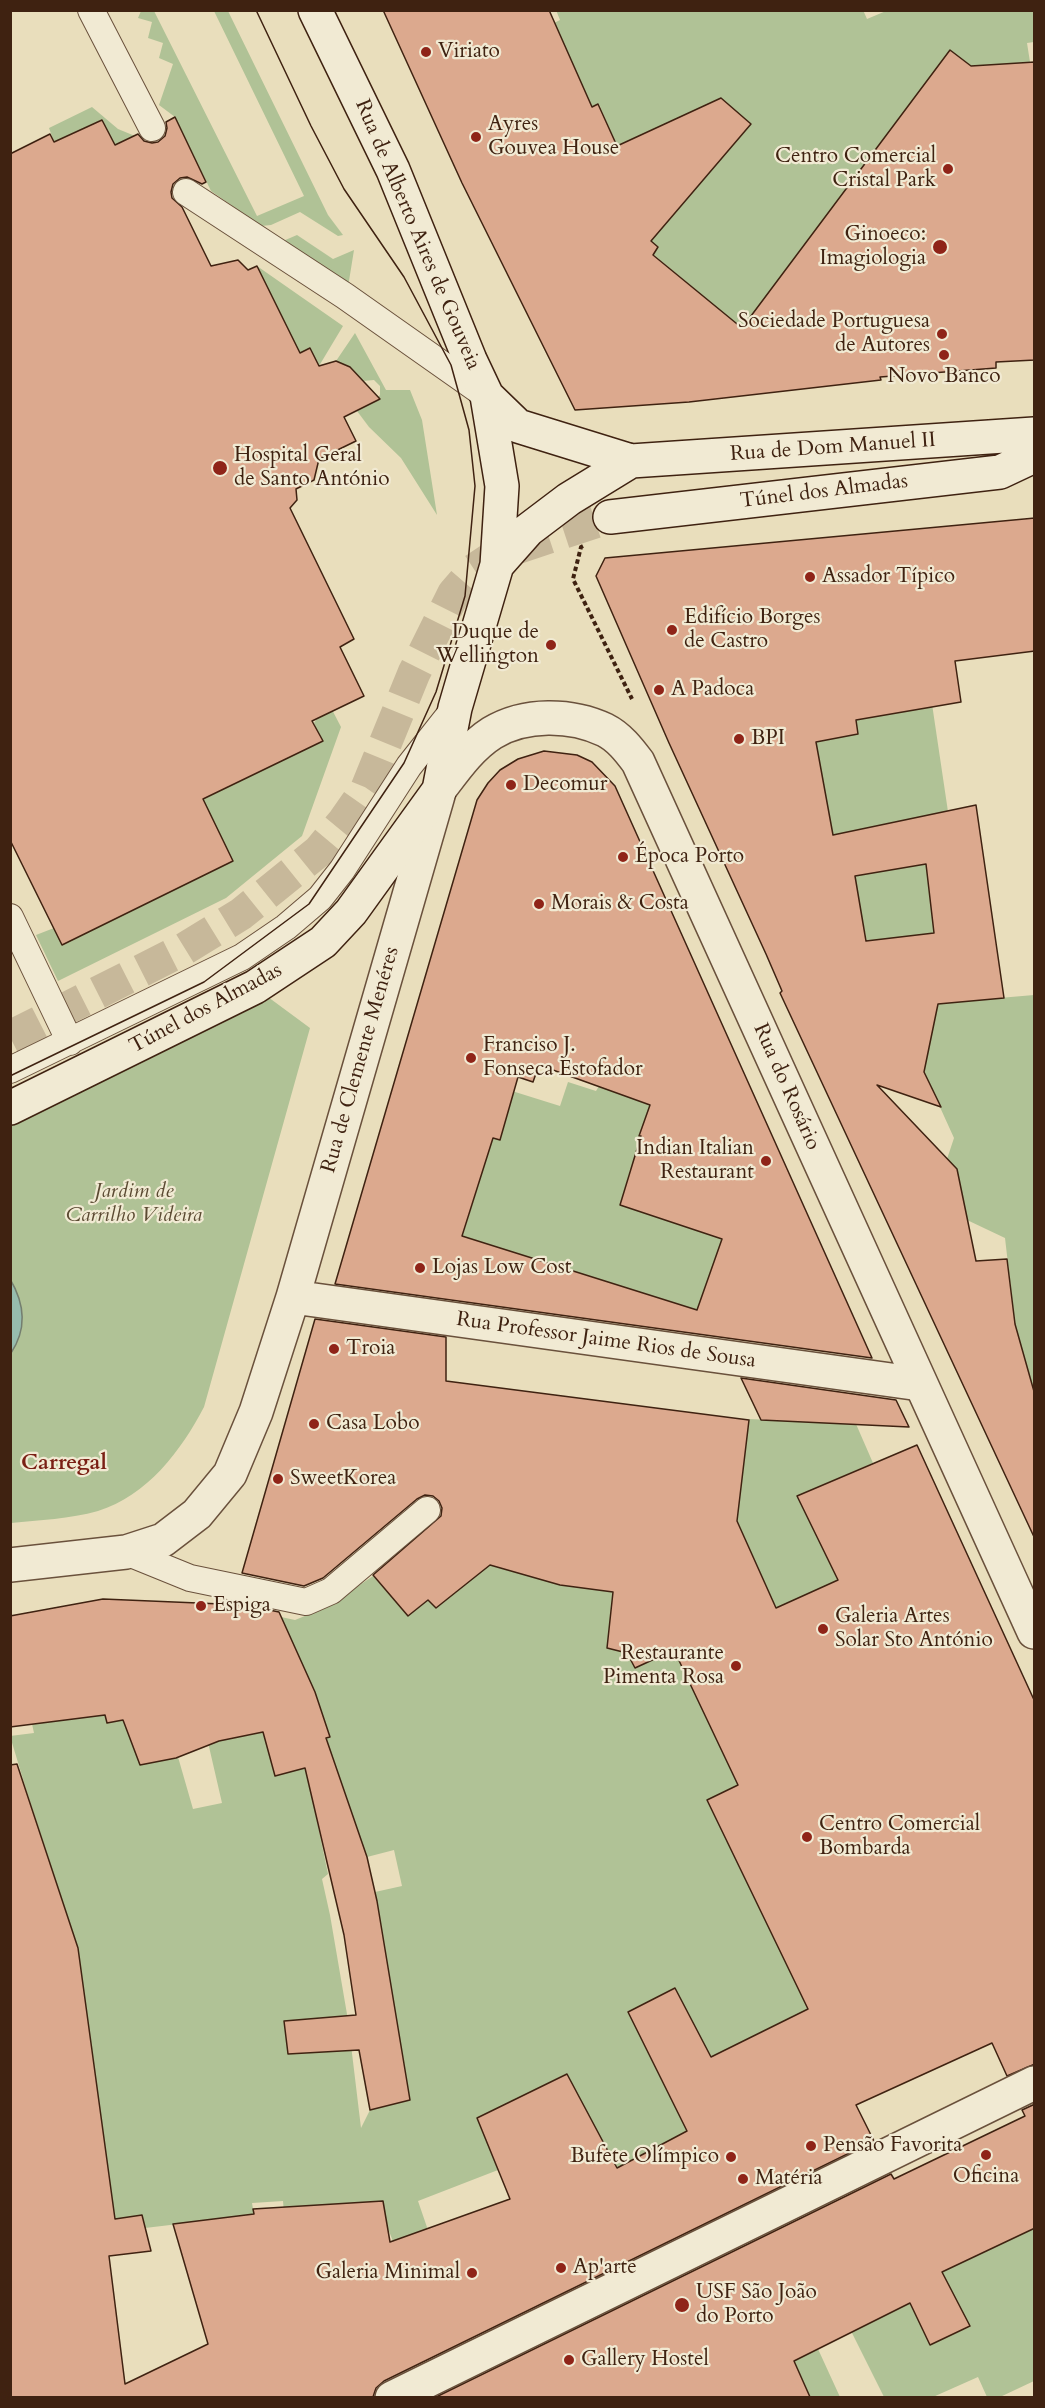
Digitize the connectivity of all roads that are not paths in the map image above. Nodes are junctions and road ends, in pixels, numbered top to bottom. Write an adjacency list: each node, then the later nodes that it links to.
1 (90, 10): 3 (lane)
2 (315, 10): 5 (street, Rua de Alberto Aires de Gouveia)
3 (152, 128)
4 (186, 192): 5 (lane)
5 (487, 396): 8 (street, Rua de Dom Manuel II); 10 (street, Rua de Clemente Menéres)
6 (1035, 434): 8 (street, Rua de Dom Manuel II)
7 (1035, 456): 9 (street, Túnel dos Almadas)
8 (631, 461): 10 (street, Rua de Dom Manuel II)
9 (610, 517)
10 (497, 565): 11 (street, Rua de Clemente Menéres)
11 (455, 708): 12 (street, Rua de Clemente Menéres); 14 (lane)
12 (439, 790): 16 (street, Túnel dos Almadas); 17 (street, Rua de Clemente Menéres); 18 (street, Rua do Rosário)
13 (10, 917): 14 (lane)
14 (70, 1042): 15 (lane)
15 (10, 1070)
16 (10, 1108)
17 (293, 1298): 18 (street, Rua Professor Jaime Rios de Sousa); 20 (street, Rua de Clemente Menéres)
18 (920, 1384): 22 (street, Rua do Rosário)
19 (428, 1510): 20 (lane)
20 (126, 1552): 21 (street, Rua de Clemente Menéres)
21 (10, 1565)
22 (1035, 1632)
23 (1035, 2083): 24 (street)
24 (392, 2397)

